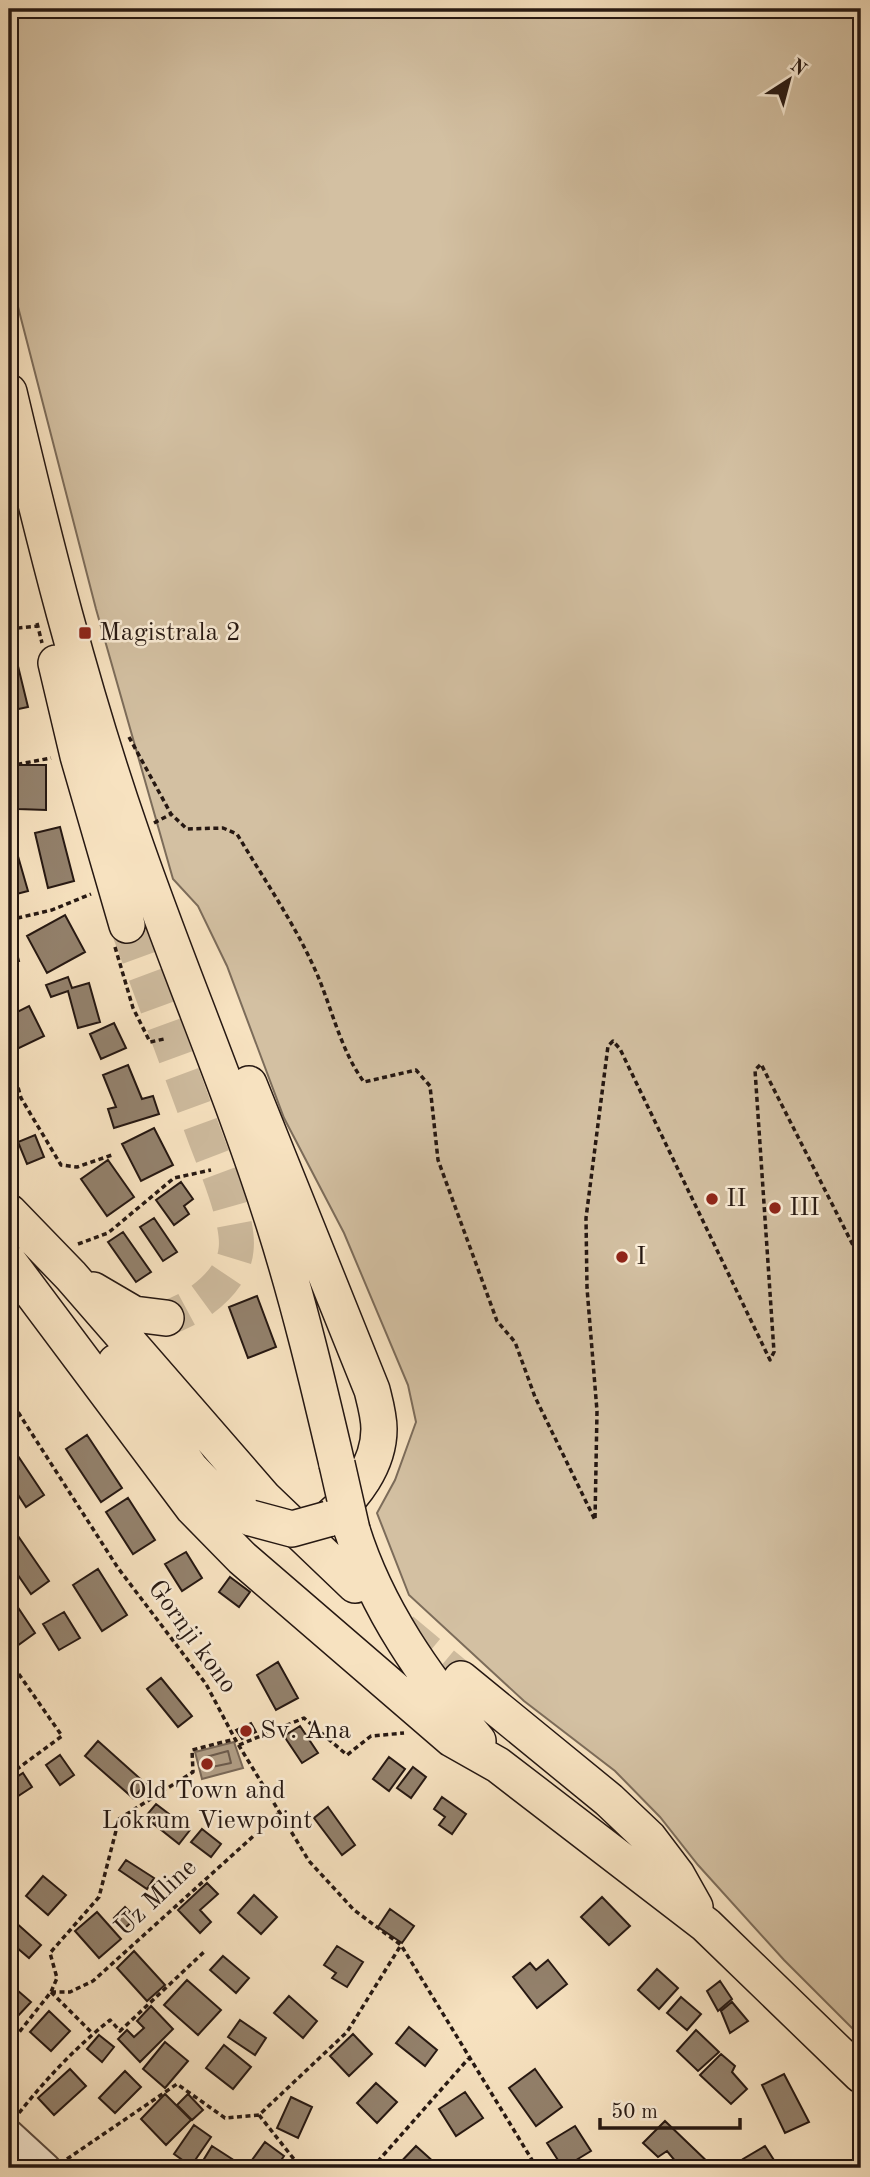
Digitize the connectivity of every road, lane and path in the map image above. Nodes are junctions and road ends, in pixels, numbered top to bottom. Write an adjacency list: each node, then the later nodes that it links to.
1 (9, 392): 2 (main road)
2 (42, 533): 10 (main road); 11 (main road)
3 (38, 626): 4 (path)
4 (9, 629)
5 (123, 725): 19 (path)
6 (57, 757): 7 (path)
7 (9, 766)
8 (99, 891): 9 (path)
9 (9, 919)
10 (162, 919): 23 (main road, bridge); 23 (main road)
11 (120, 933): 12 (path)
12 (164, 1039)
13 (9, 1055): 14 (path)
14 (112, 1155)
15 (211, 1170): 18 (path)
16 (9, 1212): 18 (main road)
17 (9, 1223): 23 (main road, bridge)
18 (72, 1261): 21 (main road); 24 (main road)
19 (861, 1261)
20 (9, 1262): 27 (main road)
21 (166, 1318)
22 (9, 1398): 28 (path, Gornji kono)
23 (340, 1525): 30 (main road)
24 (355, 1586)
25 (9, 1660): 31 (path)
26 (461, 1679): 33 (main road)
27 (426, 1717): 29 (path); 30 (main road)
28 (235, 1740): 29 (path, Gornji kono); 36 (path)
29 (239, 1745): 32 (path, Gornji kono)
30 (498, 1765): 33 (main road)
31 (9, 1775)
32 (279, 1813): 34 (path, Gornji kono); 36 (path, Uz Mline)
33 (706, 1925): 40 (main road)
34 (401, 1945): 39 (path, Gornji kono); 41 (path)
35 (205, 1951): 37 (path)
36 (51, 1992): 37 (path); 38 (path)
37 (93, 2034): 42 (path)
38 (9, 2045)
39 (469, 2058): 45 (path); 46 (path, Gornji kono)
40 (861, 2075)
41 (259, 2115): 43 (path); 44 (path)
42 (11, 2127): 43 (street)
43 (53, 2166)
44 (300, 2168)
45 (372, 2168)
46 (537, 2168)

